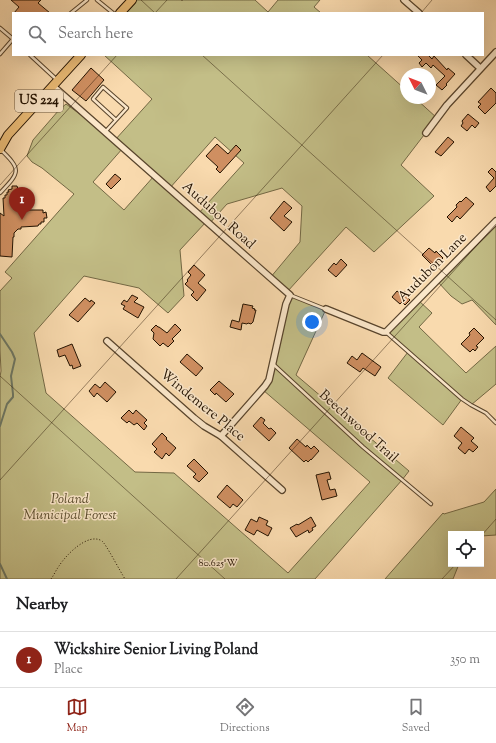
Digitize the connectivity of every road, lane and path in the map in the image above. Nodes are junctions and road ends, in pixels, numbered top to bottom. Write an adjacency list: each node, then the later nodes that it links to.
1 (87, 0): 5 (lane)
2 (97, 0): 6 (lane)
3 (132, 0): 7 (main road)
4 (404, 0): 8 (street)
5 (72, 12)
6 (113, 12)
7 (121, 12)
8 (418, 12)
9 (0, 28): 10 (lane)
10 (12, 39)
11 (12, 41): 13 (lane)
12 (496, 52): 17 (street)
13 (0, 54)
14 (32, 56): 18 (lane)
15 (80, 56): 18 (main road, US 224)
16 (467, 56): 17 (street)
17 (480, 68): 21 (street)
18 (55, 83): 20 (street, Audubon Road); 22 (main road, US 224)
19 (116, 120): 19 (lane); 20 (lane)
20 (105, 132): 25 (street, Audubon Road)
21 (426, 133)
22 (0, 149): 23 (lane)
23 (0, 193)
24 (496, 222): 27 (street, Audubon Lane)
25 (290, 295): 26 (lane, Audubon Road); 29 (street)
26 (326, 309): 27 (street, Audubon Road)
27 (386, 332): 30 (lane)
28 (107, 341): 31 (street, Windemere Place)
29 (273, 363): 31 (street); 33 (lane, Beechwood Trail)
30 (496, 423)
31 (221, 436): 32 (street, Windemere Place)
32 (282, 490)
33 (431, 504)
34 (51, 579): 35 (path)
35 (125, 579)

